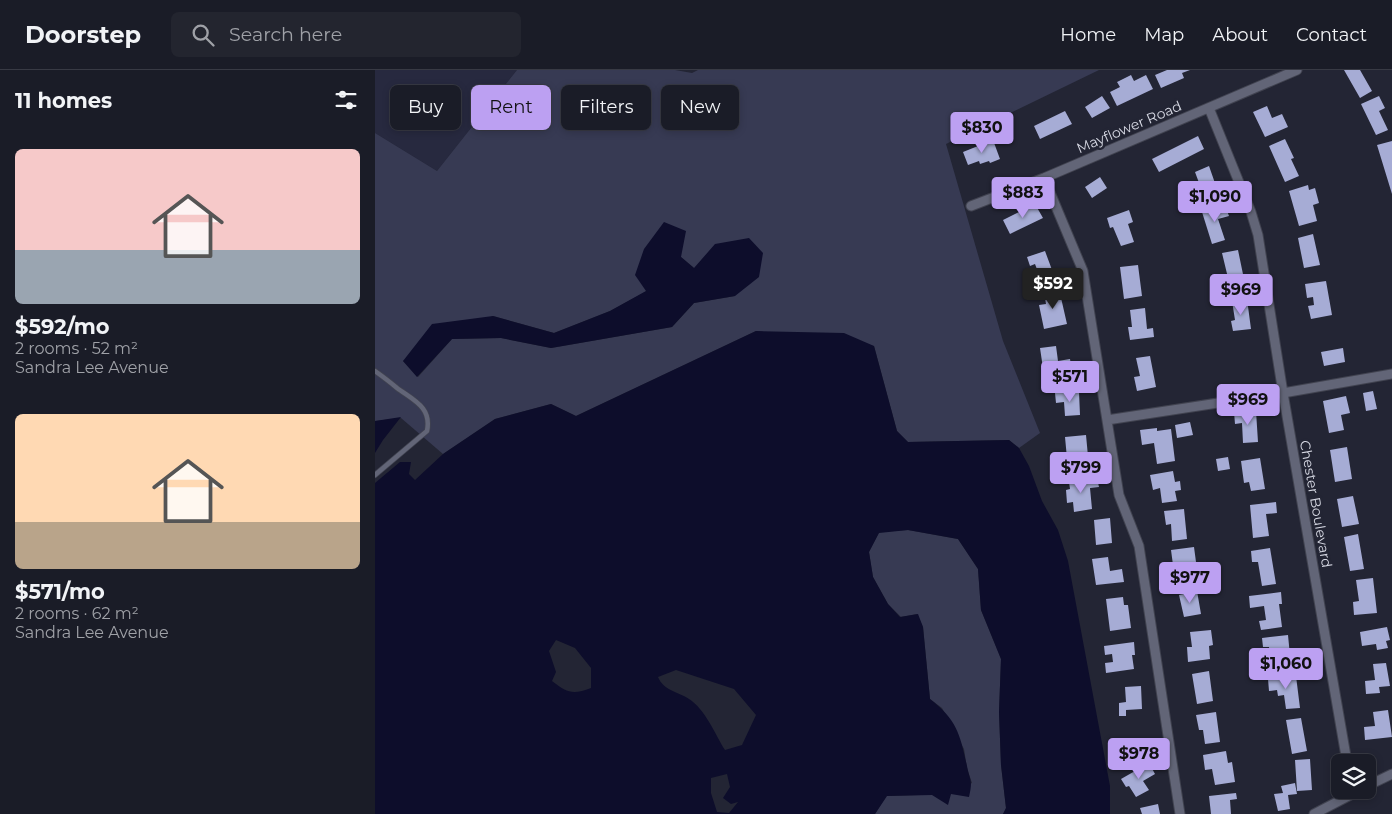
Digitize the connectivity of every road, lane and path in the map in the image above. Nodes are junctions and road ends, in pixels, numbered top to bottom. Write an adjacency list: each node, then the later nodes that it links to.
1 (1297, 70): 2 (street, Mayflower Road)
2 (1209, 108): 3 (street, Mayflower Road); 7 (street, Chester Boulevard)
3 (1045, 178): 4 (street, Mayflower Road); 8 (street)
4 (971, 206)
5 (375, 371): 9 (lane)
6 (1392, 374): 7 (street)
7 (1283, 393): 8 (street); 10 (street, Chester Boulevard)
8 (1107, 420): 14 (street)
9 (375, 475)
10 (1346, 754)
11 (1392, 774): 12 (street)
12 (1376, 782)
13 (1340, 799): 15 (street)
14 (1180, 814)
15 (1314, 814)

